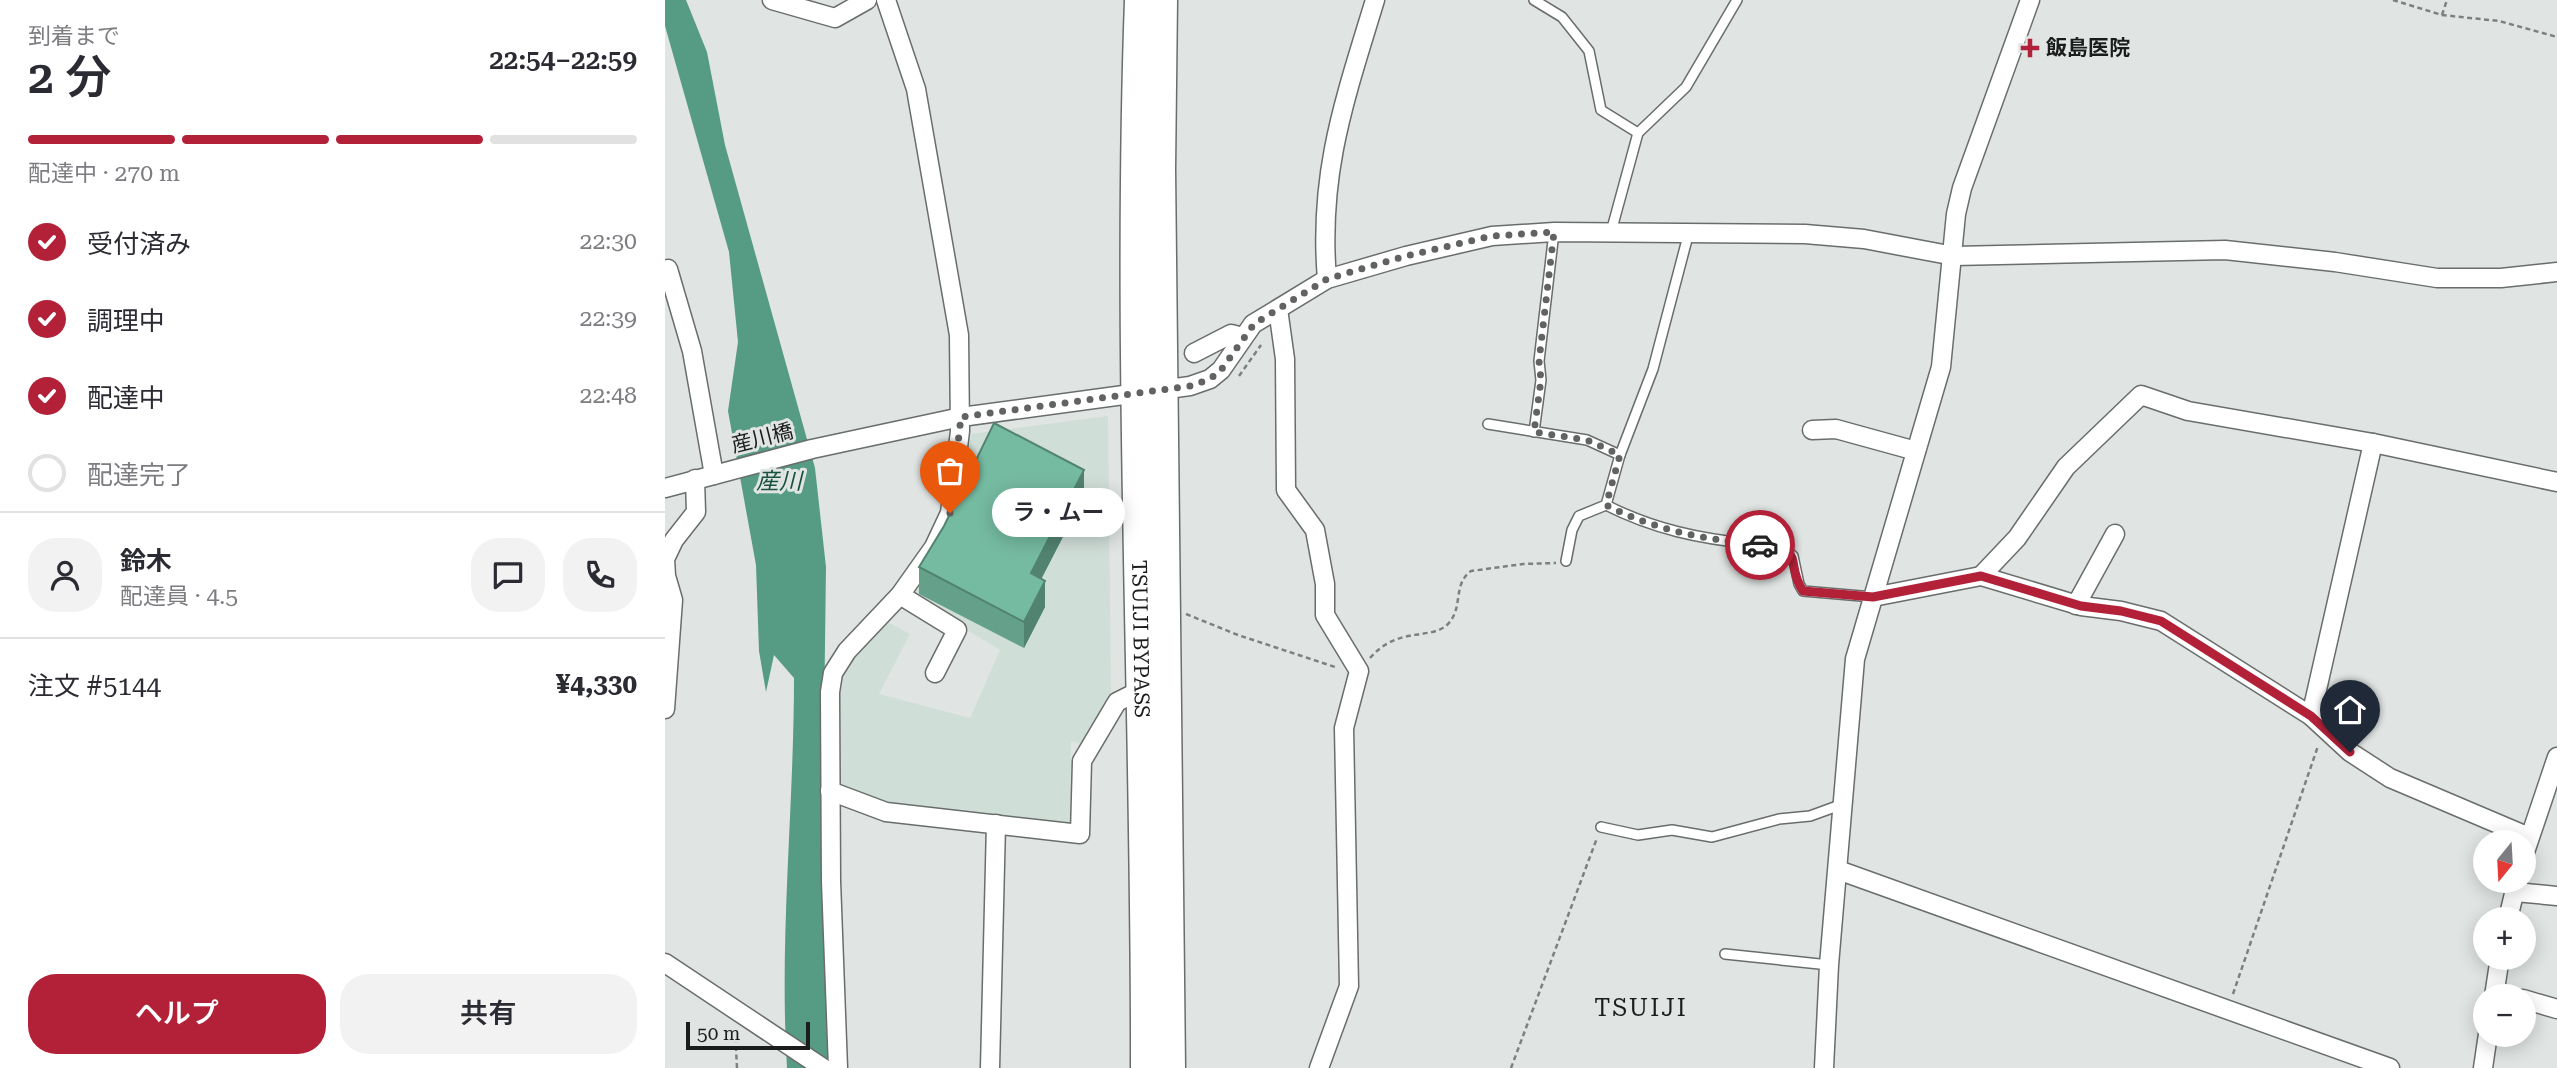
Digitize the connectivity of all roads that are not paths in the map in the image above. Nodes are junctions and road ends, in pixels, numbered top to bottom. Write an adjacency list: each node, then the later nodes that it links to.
1 (772, 0): 2 (street)
2 (867, 0)
3 (886, 0): 22 (street)
4 (1140, 0): 21 (highway, TSUIJI BYPASS)
5 (1162, 0): 21 (highway, TSUIJI BYPASS)
6 (1375, 0): 17 (street)
7 (1534, 0): 10 (lane)
8 (1737, 0): 10 (lane)
9 (2030, 0): 14 (street)
10 (1639, 134): 12 (lane)
11 (1554, 232): 12 (street); 17 (street); 25 (lane)
12 (1611, 232): 13 (street)
13 (1689, 232): 14 (street); 28 (lane)
14 (1954, 256): 16 (street); 27 (street)
15 (668, 270): 29 (street)
16 (2557, 272)
17 (1327, 279): 18 (street)
18 (1278, 309): 19 (street); 66 (street)
19 (1243, 337): 20 (street); 21 (street, 産川橋)
20 (1194, 353)
21 (1149, 390): 22 (street, 産川橋); 42 (highway, TSUIJI BYPASS); 65 (highway, TSUIJI BYPASS)
22 (961, 417): 29 (street, 産川橋); 37 (street)
23 (1488, 424): 25 (lane)
24 (1812, 430): 27 (street)
25 (1534, 432): 28 (lane)
26 (2372, 443): 31 (street); 36 (street); 44 (street)
27 (1916, 451): 38 (street)
28 (1620, 455): 33 (lane)
29 (718, 473): 30 (street, 産川橋)
30 (695, 479): 32 (street, 産川橋); 41 (street)
31 (2557, 482)
32 (665, 488)
33 (1606, 505): 35 (lane); 38 (lane)
34 (2115, 534): 39 (street)
35 (1566, 561)
36 (1981, 576): 38 (street); 39 (street)
37 (900, 595): 40 (street); 46 (street)
38 (1873, 597): 47 (street)
39 (2076, 605): 44 (street)
40 (935, 673)
41 (667, 683): 43 (street)
42 (1139, 691): 48 (street); 64 (highway, TSUIJI BYPASS)
43 (665, 709)
44 (2318, 722): 50 (street)
45 (2557, 757): 51 (street)
46 (830, 791): 48 (street); 62 (street)
47 (1843, 804): 49 (lane); 52 (street)
48 (996, 824): 63 (street)
49 (1601, 827)
50 (2513, 830)
51 (2531, 830)
52 (1838, 870): 57 (street); 68 (street)
53 (2536, 891): 54 (street)
54 (2557, 896)
55 (1725, 954): 57 (lane)
56 (665, 963): 61 (street)
57 (1829, 965): 67 (street)
58 (2536, 1003): 59 (street)
59 (2557, 1009)
60 (2486, 1047): 69 (street)
61 (823, 1068)
62 (838, 1068)
63 (990, 1068)
64 (1146, 1068)
65 (1170, 1068)
66 (1319, 1068)
67 (1824, 1068)
68 (2390, 1068)
69 (2483, 1068)

